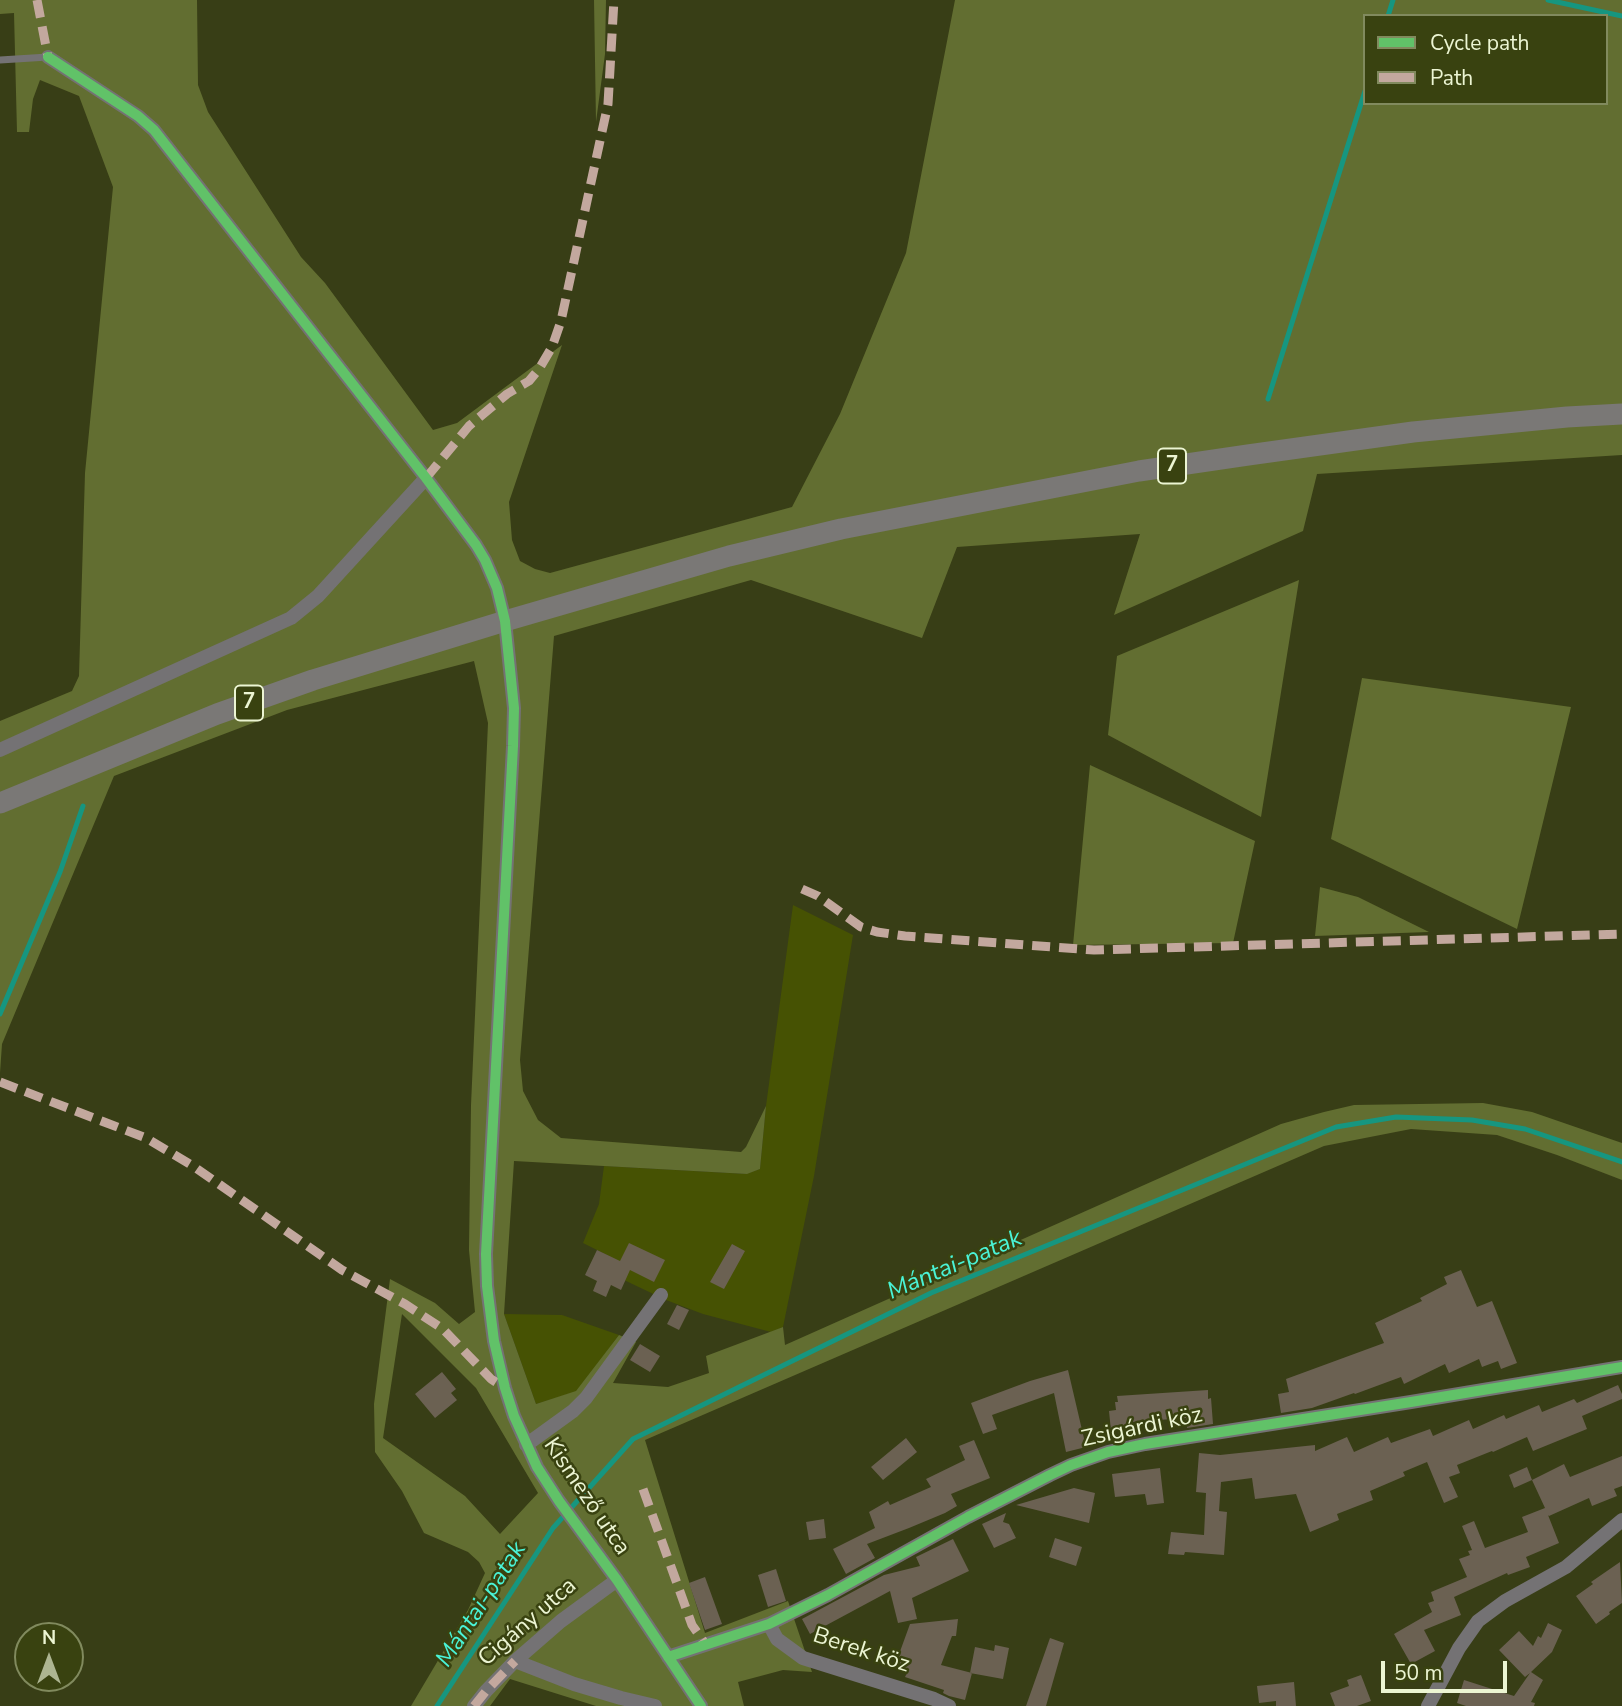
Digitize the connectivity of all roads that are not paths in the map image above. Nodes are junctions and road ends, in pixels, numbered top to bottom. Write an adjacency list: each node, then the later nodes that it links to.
1 (48, 57): 2 (lane); 4 (street, Kismező utca)
2 (0, 60)
3 (1622, 414): 5 (main road, 7)
4 (426, 478): 5 (street, Kismező utca); 6 (street)
5 (505, 621): 7 (main road, 7); 10 (street, Kismező utca)
6 (0, 750)
7 (0, 803)
8 (661, 1295): 10 (street, Kismező utca)
9 (1622, 1367): 13 (street, Zsigárdi köz)
10 (526, 1445): 12 (street, Kismező utca)
11 (1622, 1520): 20 (street)
12 (617, 1580): 14 (street, Kismező utca); 15 (street, Cigány utca)
13 (769, 1624): 14 (street, Zsigárdi köz); 19 (street, Berek köz)
14 (668, 1657): 18 (street, Kismező utca)
15 (514, 1661): 16 (street, Cigány utca); 17 (street)
16 (474, 1706)
17 (654, 1706)
18 (701, 1706)
19 (949, 1706)
20 (1428, 1706)

